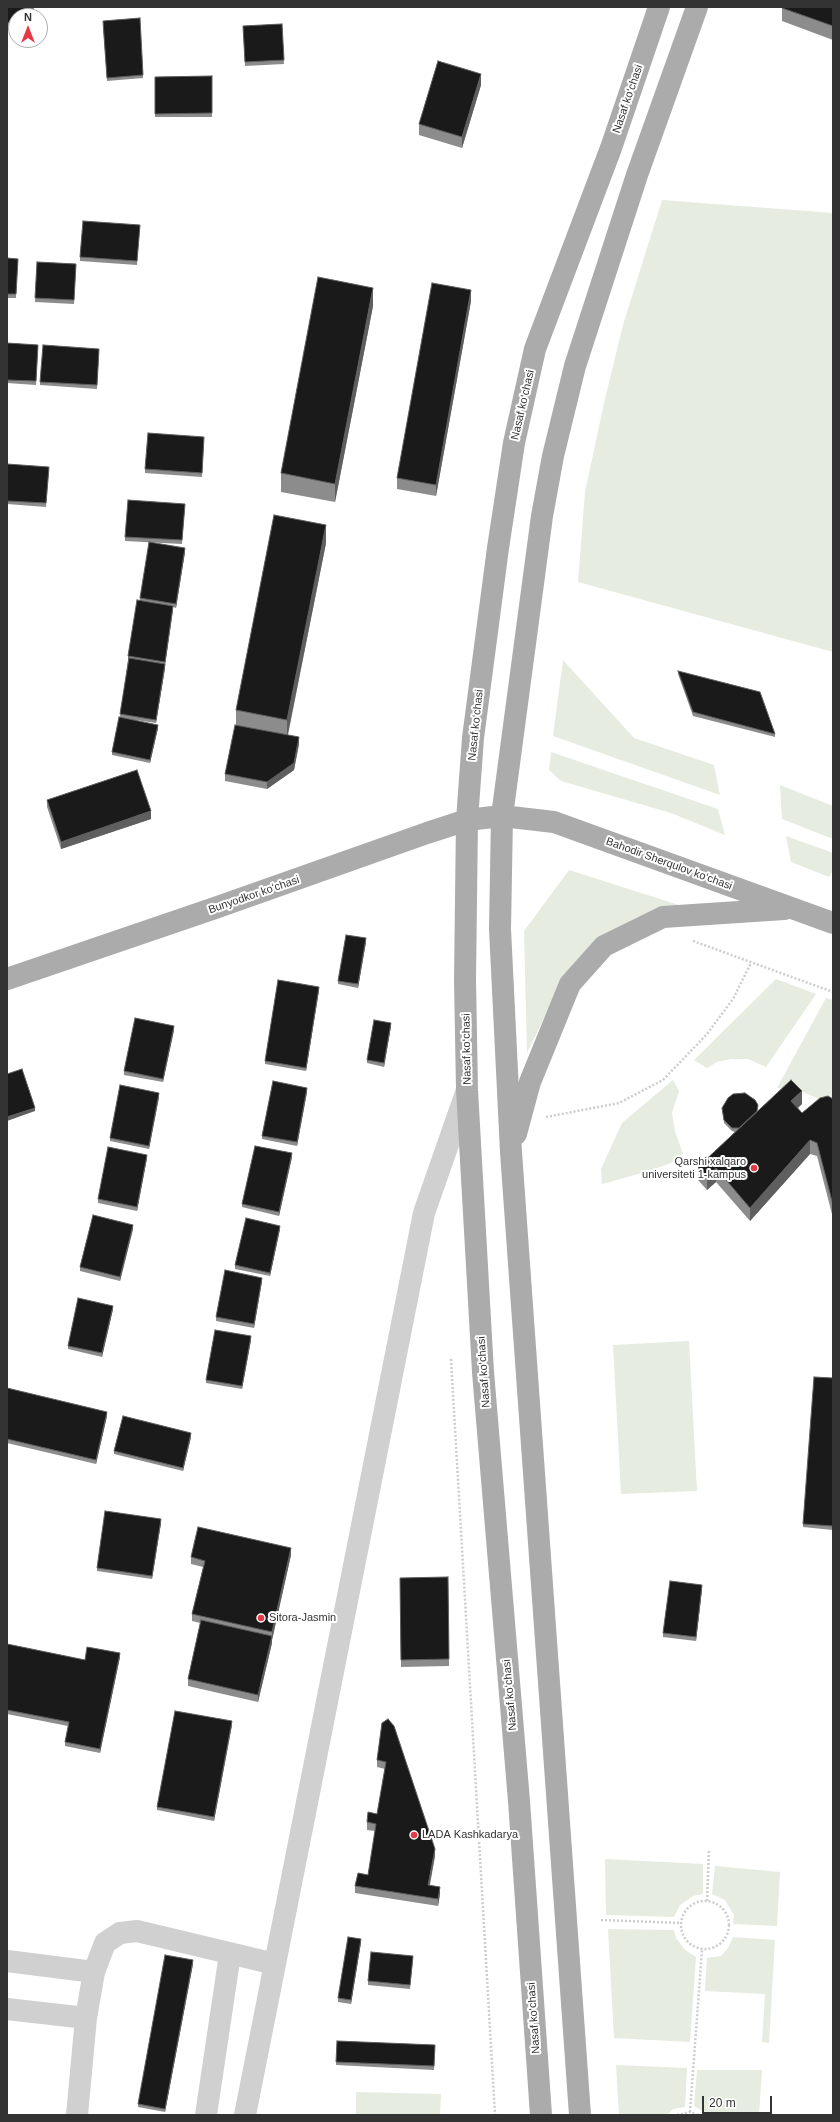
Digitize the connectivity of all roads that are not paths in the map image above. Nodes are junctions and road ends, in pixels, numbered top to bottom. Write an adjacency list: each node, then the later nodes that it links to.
1 (659, 7): 4 (main road, Nasaf ko‘chasi)
2 (697, 7): 3 (main road)
3 (502, 816): 4 (main road, Bunyodkor koʻchasi); 5 (main road, Bahodir Sherqulov ko‘chasi); 9 (main road)
4 (467, 820): 7 (main road, Bunyodkor koʻchasi); 8 (main road, Nasaf ko‘chasi)
5 (792, 908): 6 (main road, Bahodir Sherqulov ko‘chasi); 9 (main road)
6 (833, 924)
7 (7, 979)
8 (467, 1090): 12 (street); 19 (main road, Nasaf ko‘chasi)
9 (511, 1152): 20 (main road)
10 (230, 1954): 12 (street); 13 (street); 17 (street)
11 (7, 1961): 13 (street)
12 (275, 1964): 18 (street)
13 (94, 1972): 15 (street)
14 (7, 2009): 15 (street)
15 (86, 2018): 16 (street)
16 (77, 2115)
17 (206, 2115)
18 (245, 2115)
19 (540, 2115)
20 (580, 2115)

